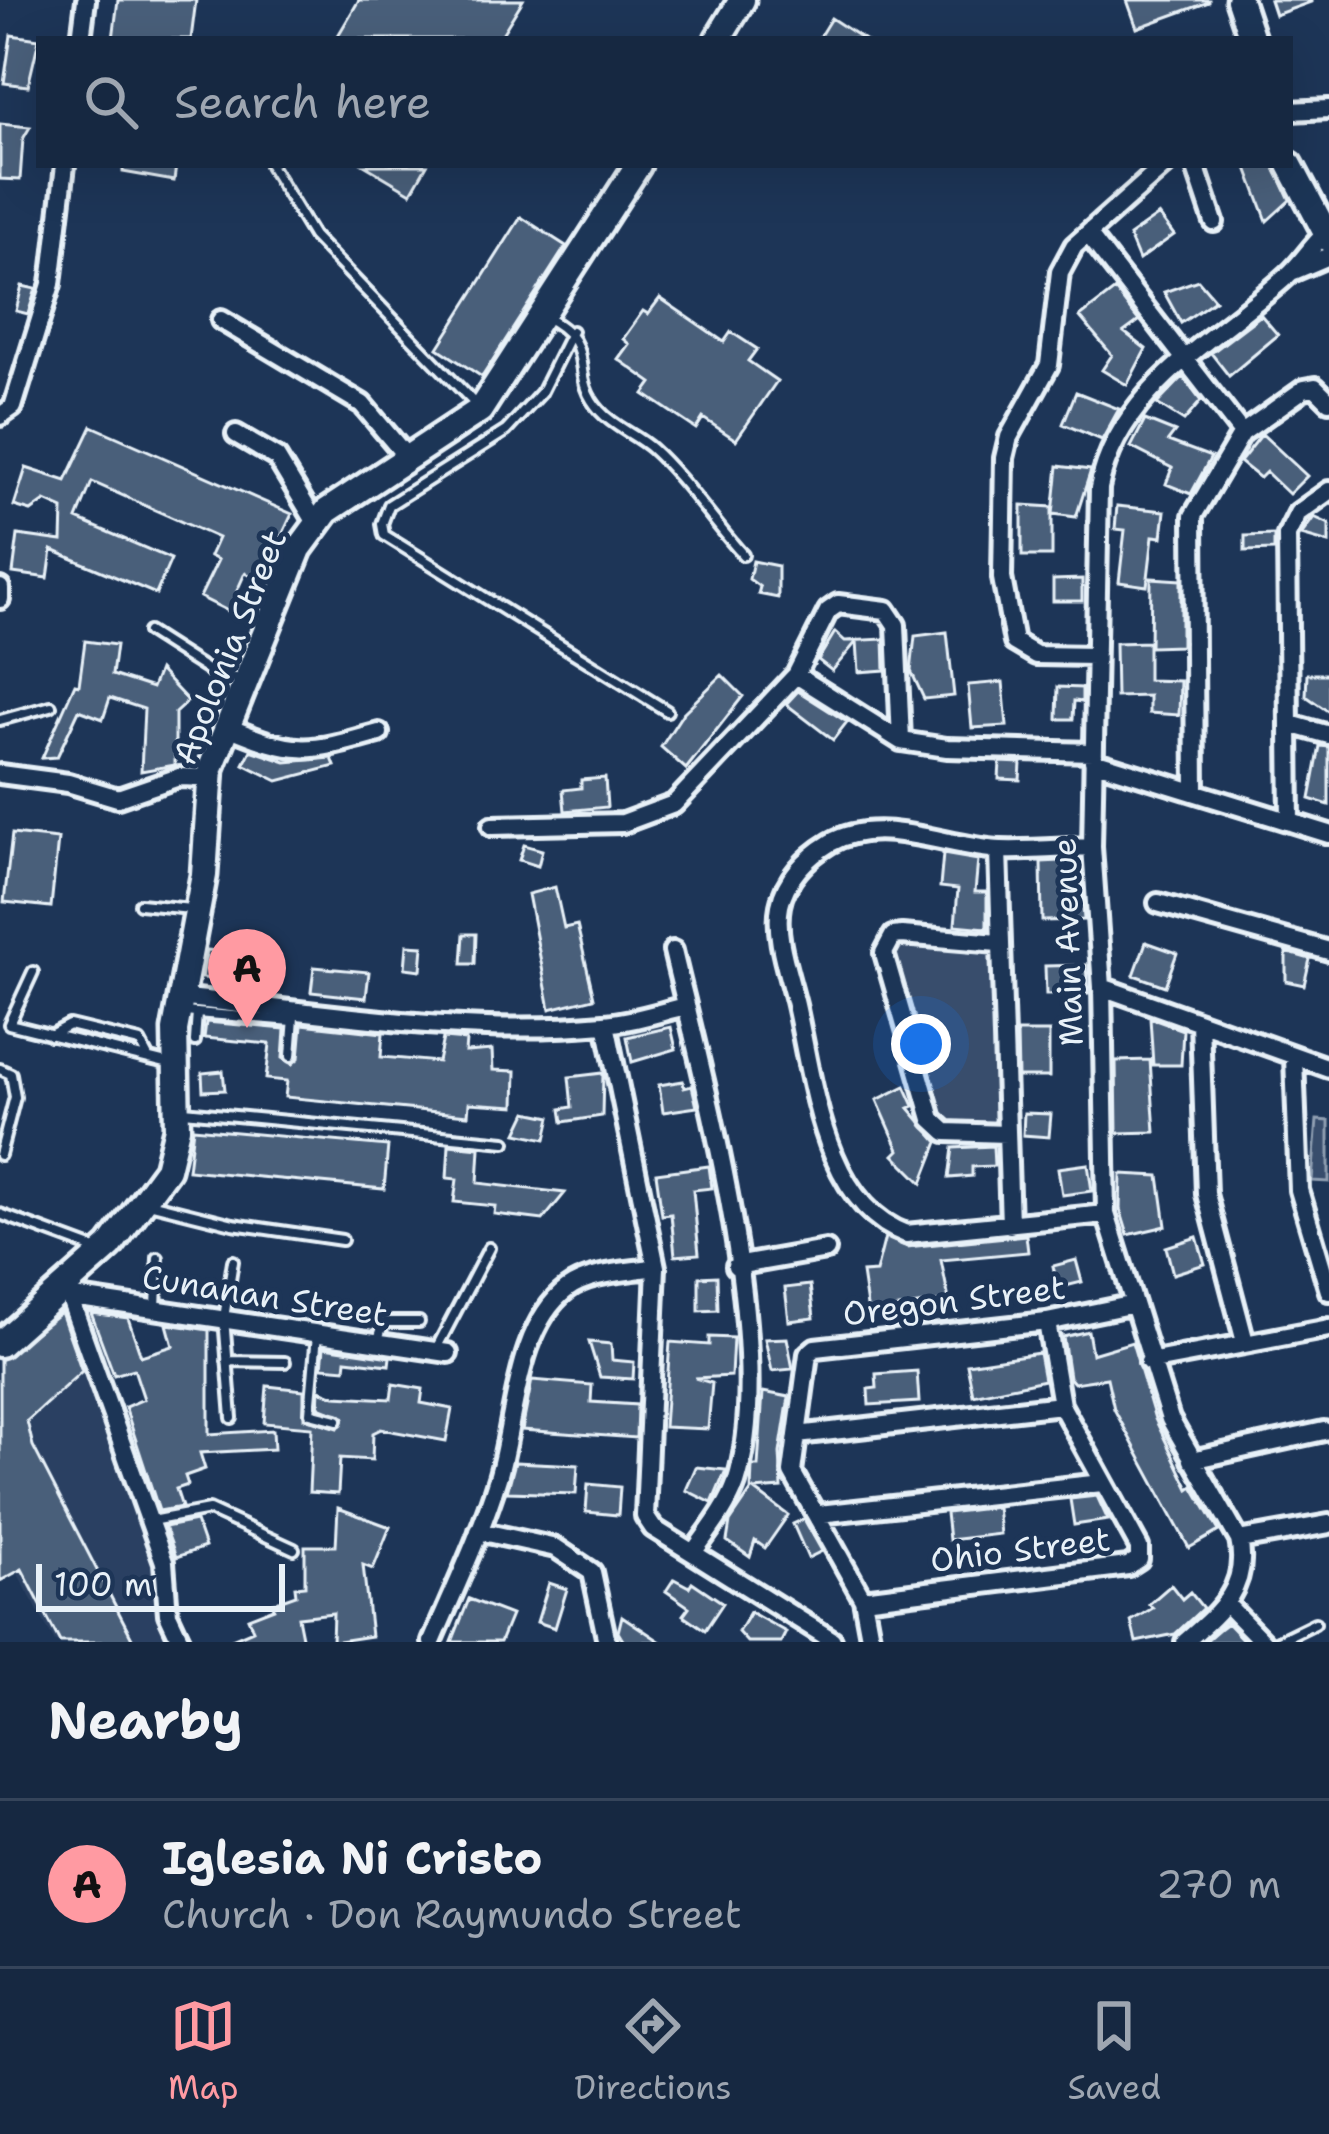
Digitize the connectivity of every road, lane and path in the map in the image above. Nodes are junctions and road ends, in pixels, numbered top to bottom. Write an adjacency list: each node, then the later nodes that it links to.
1 (86, 0): 4 (street)
2 (742, 0): 5 (main road)
3 (1239, 0): 6 (main road)
4 (81, 36)
5 (720, 36)
6 (1251, 36)
7 (1329, 109): 8 (street)
8 (1293, 111)
9 (65, 168): 24 (street)
10 (272, 168): 23 (lane)
11 (636, 168): 18 (main road, Apolonia Street)
12 (1162, 168): 16 (street)
13 (1196, 168): 15 (street)
14 (1291, 168): 17 (main road)
15 (1214, 222)
16 (1088, 234): 21 (street); 35 (street)
17 (1328, 243): 21 (street, Main Avenue)
18 (541, 315): 20 (lane); 23 (main road, Apolonia Street)
19 (220, 320): 27 (street)
20 (572, 332): 28 (lane); 31 (lane)
21 (1186, 358): 25 (street); 35 (street, Main Avenue)
22 (1329, 400): 25 (street)
23 (480, 410): 27 (main road, Apolonia Street)
24 (0, 416)
25 (1242, 433): 49 (street)
26 (236, 434): 30 (street)
27 (399, 460): 28 (lane); 30 (main road, Apolonia Street)
28 (409, 490): 39 (lane)
29 (1329, 491): 41 (street)
30 (316, 524): 37 (main road, Apolonia Street)
31 (743, 555)
32 (1, 588): 33 (street)
33 (0, 599)
34 (148, 632): 37 (lane)
35 (1094, 656): 46 (street, Main Avenue)
36 (796, 674): 45 (street); 45 (street); 51 (street)
37 (246, 681): 42 (main road, Apolonia Street)
38 (51, 706): 40 (lane)
39 (667, 711)
40 (0, 720)
41 (1290, 724): 44 (street); 50 (street)
42 (228, 727): 43 (street); 48 (main road, Apolonia Street)
43 (379, 733)
44 (1329, 735)
45 (901, 741): 46 (street)
46 (1092, 757): 49 (street); 53 (street, Main Avenue)
47 (0, 774): 48 (street)
48 (209, 778): 57 (main road, Apolonia Street)
49 (1195, 792): 50 (street)
50 (1290, 822): 52 (street)
51 (492, 826)
52 (1329, 834)
53 (1092, 847): 54 (street); 62 (street, Main Avenue)
54 (998, 850): 58 (street); 82 (street)
55 (1158, 903): 60 (street)
56 (140, 904): 57 (lane)
57 (198, 910): 64 (main road, Apolonia Street)
58 (998, 944): 76 (street); 76 (street)
59 (673, 951): 63 (street)
60 (1329, 951)
61 (33, 972): 67 (lane)
62 (1102, 987): 66 (street); 81 (street, Main Avenue)
63 (686, 1006): 68 (street); 89 (street)
64 (184, 1007): 65 (street); 69 (lane); 72 (main road, Apolonia Street)
65 (294, 1015): 68 (street); 70 (lane)
66 (1200, 1022): 71 (street); 101 (street)
67 (4, 1023): 72 (lane)
68 (606, 1024): 90 (street)
69 (195, 1041)
70 (292, 1056)
71 (1294, 1058): 73 (street); 91 (street)
72 (175, 1065): 75 (main road, Apolonia Street)
73 (1329, 1068)
74 (0, 1069): 78 (lane)
75 (178, 1111): 77 (lane); 79 (main road, Apolonia Street)
76 (1006, 1134): 82 (street)
77 (505, 1142)
78 (0, 1155)
79 (146, 1202): 83 (lane); 86 (main road, Apolonia Street)
80 (0, 1214): 86 (lane)
81 (1106, 1214): 82 (street); 93 (street, Main Avenue)
82 (1010, 1225)
83 (342, 1240)
84 (489, 1248): 103 (lane)
85 (826, 1250): 89 (street)
86 (104, 1252): 92 (main road, Apolonia Street)
87 (158, 1258): 94 (lane)
88 (233, 1262): 95 (lane)
89 (736, 1266): 120 (street)
90 (656, 1268): 117 (street); 120 (street)
91 (1329, 1291)
92 (68, 1293): 94 (street, Cunanan Street); 102 (main road, Apolonia Street); 115 (street)
93 (1130, 1305): 97 (street, Oregon Street); 106 (street, Main Avenue)
94 (156, 1308): 95 (street, Cunanan Street)
95 (224, 1318): 99 (street, Cunanan Street); 104 (lane)
96 (419, 1322): 100 (lane)
97 (1046, 1322): 107 (street, Ohio Street); 111 (street, Oregon Street)
98 (1329, 1328): 101 (street)
99 (318, 1333): 100 (street, Cunanan Street); 109 (lane)
100 (377, 1342): 103 (street, Cunanan Street)
101 (1245, 1342): 106 (street)
102 (0, 1344)
103 (442, 1352)
104 (226, 1360): 105 (lane); 108 (lane)
105 (285, 1362)
106 (1149, 1362): 112 (street, Main Avenue)
107 (1061, 1406): 111 (street); 113 (street, Ohio Street)
108 (232, 1418)
109 (337, 1420)
110 (1324, 1431): 112 (street)
111 (797, 1435): 114 (street, Oregon Street)
112 (1192, 1460): 118 (street, Main Avenue)
113 (1102, 1483): 114 (street); 121 (street, Ohio Street)
114 (819, 1514): 121 (street, Oregon Street)
115 (149, 1521): 119 (lane); 125 (street)
116 (1329, 1524): 118 (street)
117 (479, 1531): 126 (street); 127 (street)
118 (1239, 1540): 122 (street)
119 (294, 1549)
120 (693, 1553): 124 (street)
121 (863, 1599): 128 (street, Oregon Street)
122 (1227, 1605): 129 (street); 130 (street)
123 (1315, 1622): 131 (lane)
124 (832, 1640)
125 (181, 1642)
126 (432, 1642)
127 (607, 1642)
128 (871, 1642)
129 (1185, 1642)
130 (1263, 1642)
131 (1276, 1642)

